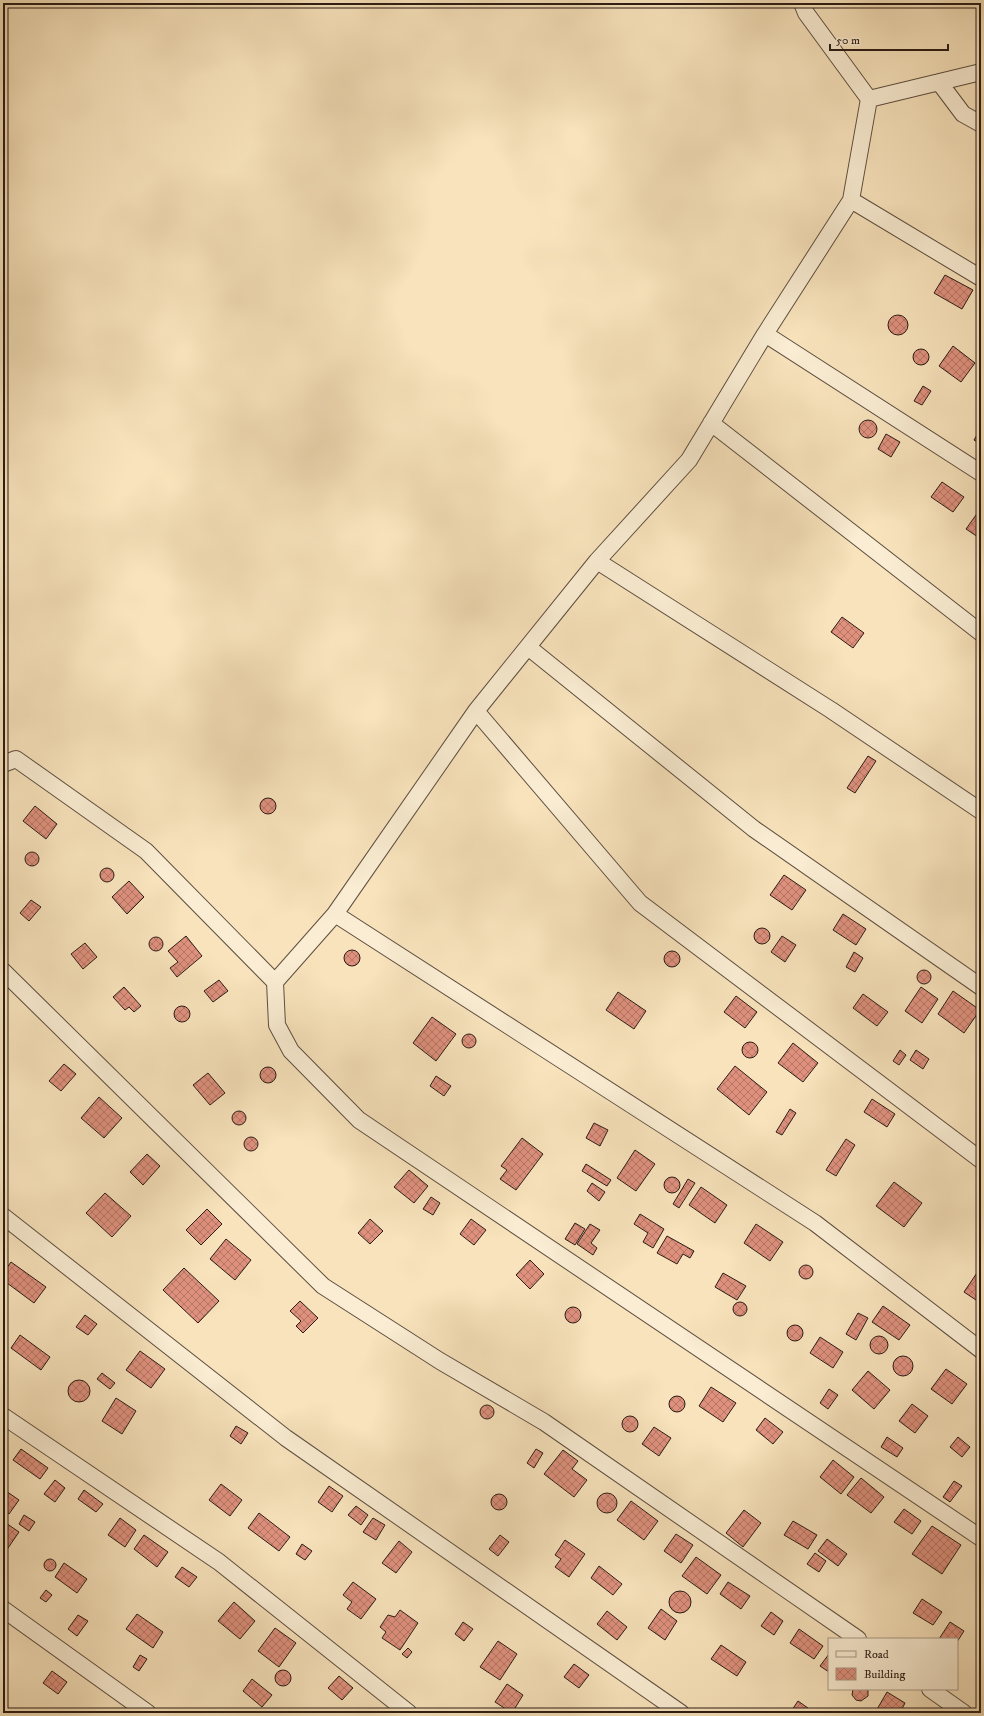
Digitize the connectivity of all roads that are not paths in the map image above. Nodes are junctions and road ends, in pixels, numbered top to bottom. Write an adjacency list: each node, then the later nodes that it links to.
1 (802, 3): 4 (street)
2 (981, 72): 3 (street)
3 (940, 82): 4 (street); 5 (street)
4 (869, 99): 6 (street)
5 (981, 124)
6 (851, 200): 7 (street); 8 (street)
7 (981, 278)
8 (764, 334): 9 (street); 10 (street)
9 (711, 423): 11 (street); 12 (street)
10 (981, 473)
11 (597, 561): 13 (street); 16 (street)
12 (981, 633)
13 (528, 647): 14 (street); 20 (street)
14 (476, 712): 17 (street); 21 (street)
15 (3, 764): 19 (street)
16 (981, 811)
17 (335, 914): 19 (street); 23 (street)
18 (3, 971): 27 (street)
19 (275, 982): 25 (street)
20 (981, 987)
21 (981, 1160)
22 (3, 1216): 31 (street)
23 (981, 1350)
24 (3, 1416): 30 (street)
25 (981, 1538)
26 (3, 1609): 29 (street)
27 (857, 1638)
28 (931, 1690): 32 (street)
29 (148, 1713)
30 (409, 1713)
31 (681, 1713)
32 (964, 1713)

